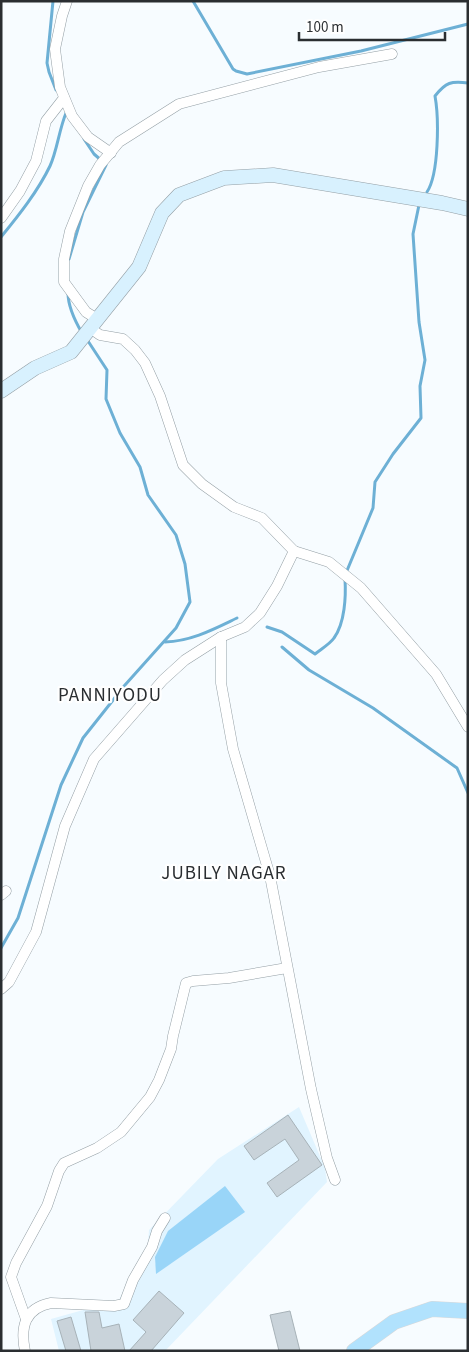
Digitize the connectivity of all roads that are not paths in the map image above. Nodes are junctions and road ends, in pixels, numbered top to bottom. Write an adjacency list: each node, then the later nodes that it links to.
1 (67, 1): 3 (street)
2 (392, 54): 4 (street)
3 (64, 98): 4 (street); 6 (street)
4 (111, 153): 7 (street)
5 (468, 209): 7 (main road)
6 (1, 218)
7 (91, 326): 8 (main road); 9 (street)
8 (1, 391)
9 (294, 551): 10 (street); 11 (street)
10 (221, 637): 12 (street); 13 (street)
11 (468, 727)
12 (287, 968): 14 (street); 17 (street)
13 (1, 989)
14 (335, 1180)
15 (165, 1218): 17 (street)
16 (468, 1311): 19 (main road)
17 (26, 1319): 18 (street)
18 (24, 1351)
19 (354, 1351)

